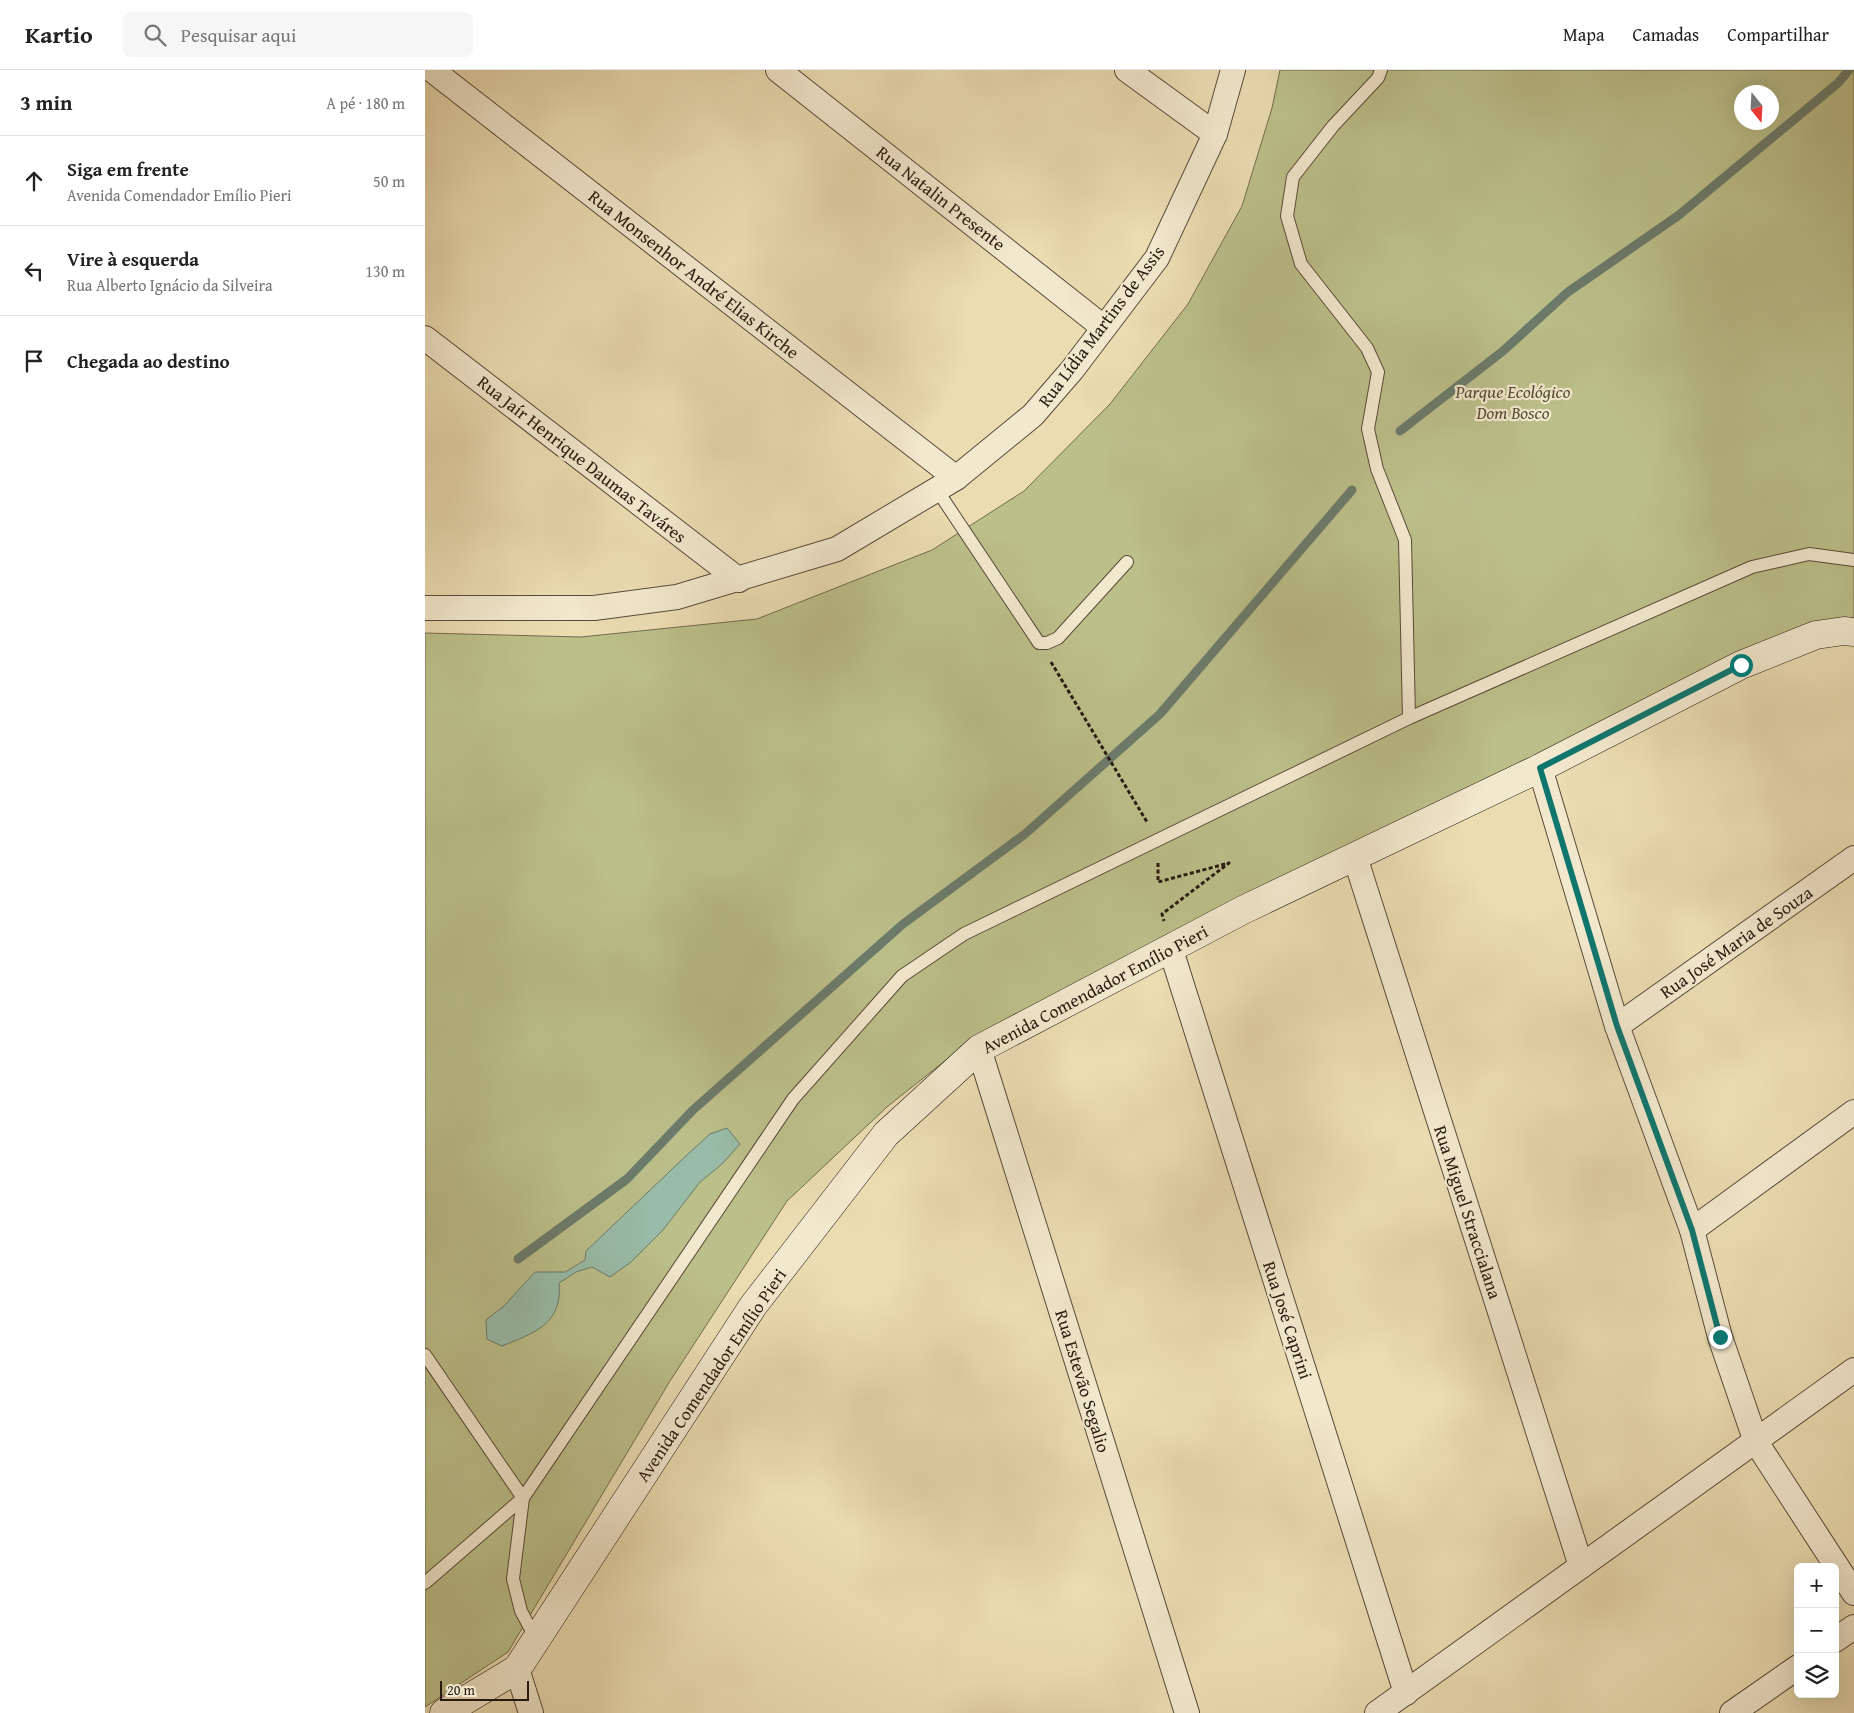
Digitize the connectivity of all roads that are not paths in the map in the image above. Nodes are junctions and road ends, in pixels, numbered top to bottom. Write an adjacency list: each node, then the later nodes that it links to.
1 (432, 70): 9 (street, Rua Monsenhor André Elias Kirche)
2 (778, 70): 7 (street, Rua Natalin Presente)
3 (1127, 70): 6 (street)
4 (1233, 70): 6 (street, Rua Lídia Martins de Assis)
5 (1381, 70): 15 (lane)
6 (1215, 134): 7 (street, Rua Lídia Martins de Assis)
7 (1103, 327): 9 (street, Rua Lídia Martins de Assis)
8 (425, 338): 12 (street, Rua Jaír Henrique Daumas Taváres)
9 (946, 484): 11 (lane); 12 (street, Rua Lídia Martins de Assis)
10 (1854, 560): 15 (lane)
11 (1127, 562)
12 (739, 580): 13 (street, Rua Lídia Martins de Assis)
13 (425, 608)
14 (1854, 632): 16 (street, Avenida Comendador Emílio Pieri)
15 (1409, 718): 27 (lane)
16 (1540, 768): 17 (street, Avenida Comendador Emílio Pieri); 20 (street)
17 (1355, 857): 19 (street, Avenida Comendador Emílio Pieri); 28 (street, Rua Miguel Straccialana)
18 (1854, 858): 20 (street, Rua José Maria de Souza)
19 (1170, 947): 21 (street, Avenida Comendador Emílio Pieri); 36 (street, Rua José Caprini)
20 (1617, 1026): 23 (street)
21 (979, 1049): 33 (street, Avenida Comendador Emílio Pieri); 39 (street, Rua Estevão Segalio)
22 (1854, 1112): 23 (street)
23 (1692, 1230): 26 (street)
24 (425, 1355): 27 (lane)
25 (1854, 1370): 26 (street)
26 (1756, 1442): 28 (street); 30 (street)
27 (523, 1498): 29 (lane); 33 (lane)
28 (1581, 1566): 36 (street)
29 (425, 1583)
30 (1854, 1593)
31 (1854, 1627): 32 (street)
32 (1839, 1637)
33 (537, 1639): 34 (street, Avenida Comendador Emílio Pieri)
34 (517, 1669): 37 (street, Avenida Comendador Emílio Pieri); 38 (street)
35 (1794, 1670): 41 (street)
36 (1406, 1693): 40 (street)
37 (444, 1713)
38 (531, 1713)
39 (1187, 1713)
40 (1377, 1713)
41 (1732, 1713)

